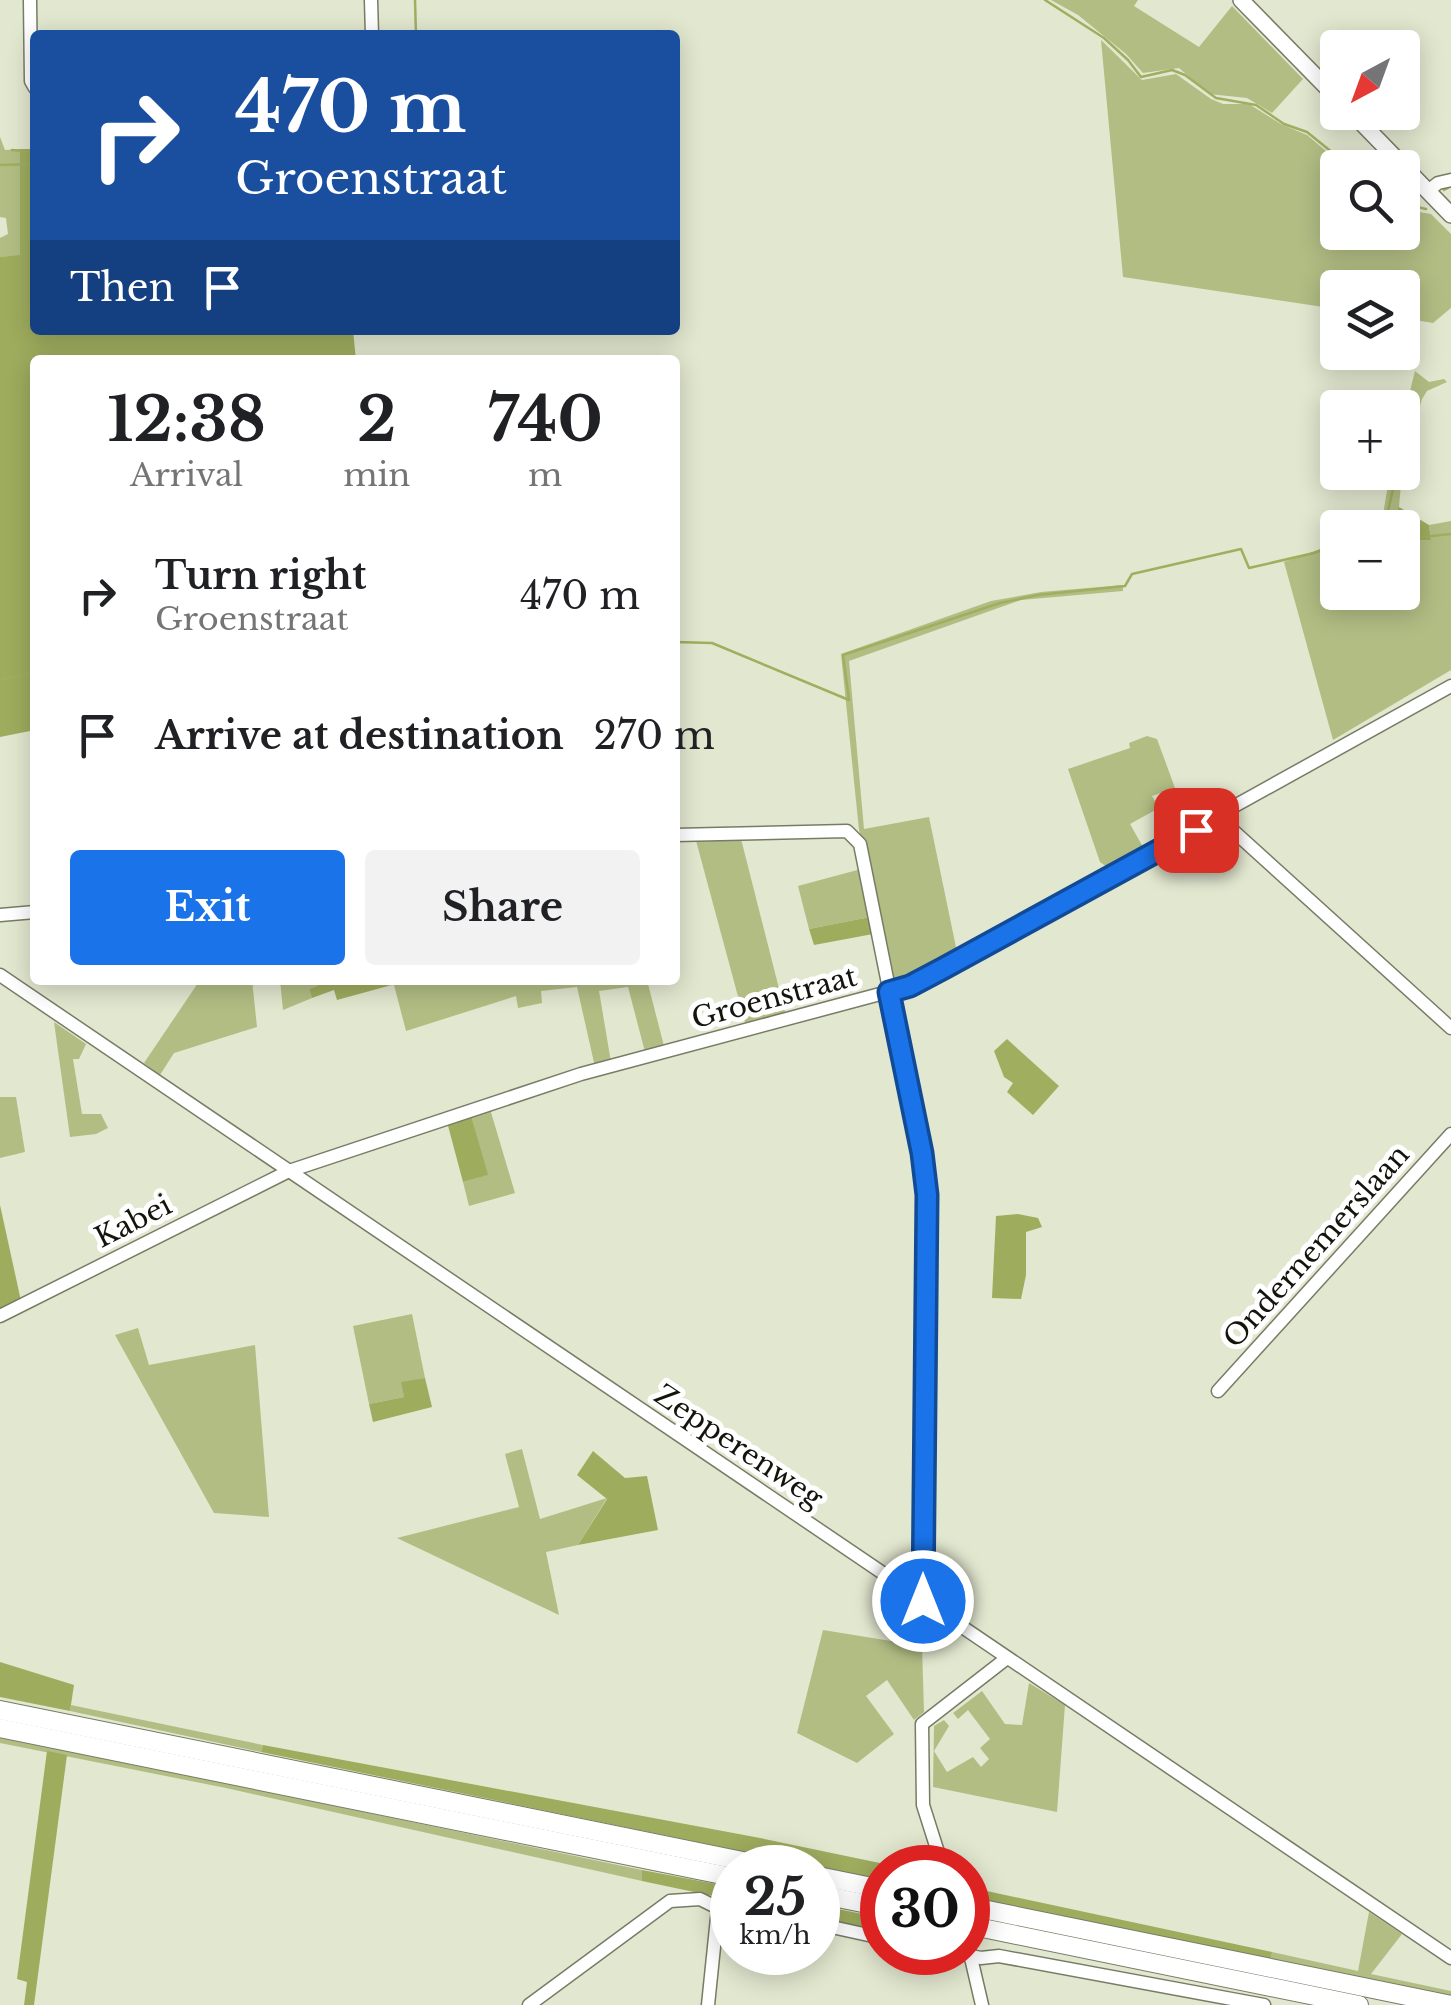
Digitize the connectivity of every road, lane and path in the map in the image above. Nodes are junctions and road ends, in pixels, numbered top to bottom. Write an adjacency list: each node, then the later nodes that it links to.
1 (30, 0): 4 (street)
2 (371, 0): 5 (street)
3 (1240, 0): 6 (main road)
4 (30, 30)
5 (372, 30)
6 (1320, 81)
7 (1368, 130): 9 (main road)
8 (1451, 180): 9 (street)
9 (1428, 191): 10 (main road)
10 (1451, 215)
11 (1451, 686): 12 (street, Groenstraat)
12 (1218, 817): 17 (street, Groenstraat); 18 (street)
13 (680, 835): 17 (street)
14 (30, 912): 15 (street)
15 (0, 914)
16 (0, 975): 20 (street, Zepperenweg)
17 (889, 992): 20 (street, Groenstraat); 23 (street)
18 (1451, 1028)
19 (1451, 1134): 22 (street, Ondernemerslaan)
20 (289, 1171): 21 (street, Kabei); 23 (street, Zepperenweg)
21 (0, 1316)
22 (1218, 1391)
23 (923, 1601): 24 (street, Zepperenweg)
24 (1008, 1658): 27 (street); 34 (street, Zepperenweg)
25 (0, 1710): 28 (highway)
26 (0, 1728): 29 (highway)
27 (936, 1845)
28 (710, 1854)
29 (710, 1872)
30 (710, 1902): 37 (street)
31 (990, 1911): 42 (highway)
32 (990, 1930): 41 (highway)
33 (990, 1954): 40 (street)
34 (1451, 1958)
35 (714, 1975): 38 (street)
36 (975, 1975): 39 (street)
37 (528, 2005)
38 (708, 2005)
39 (982, 2005)
40 (1264, 2005)
41 (1359, 2005)
42 (1451, 2005)

